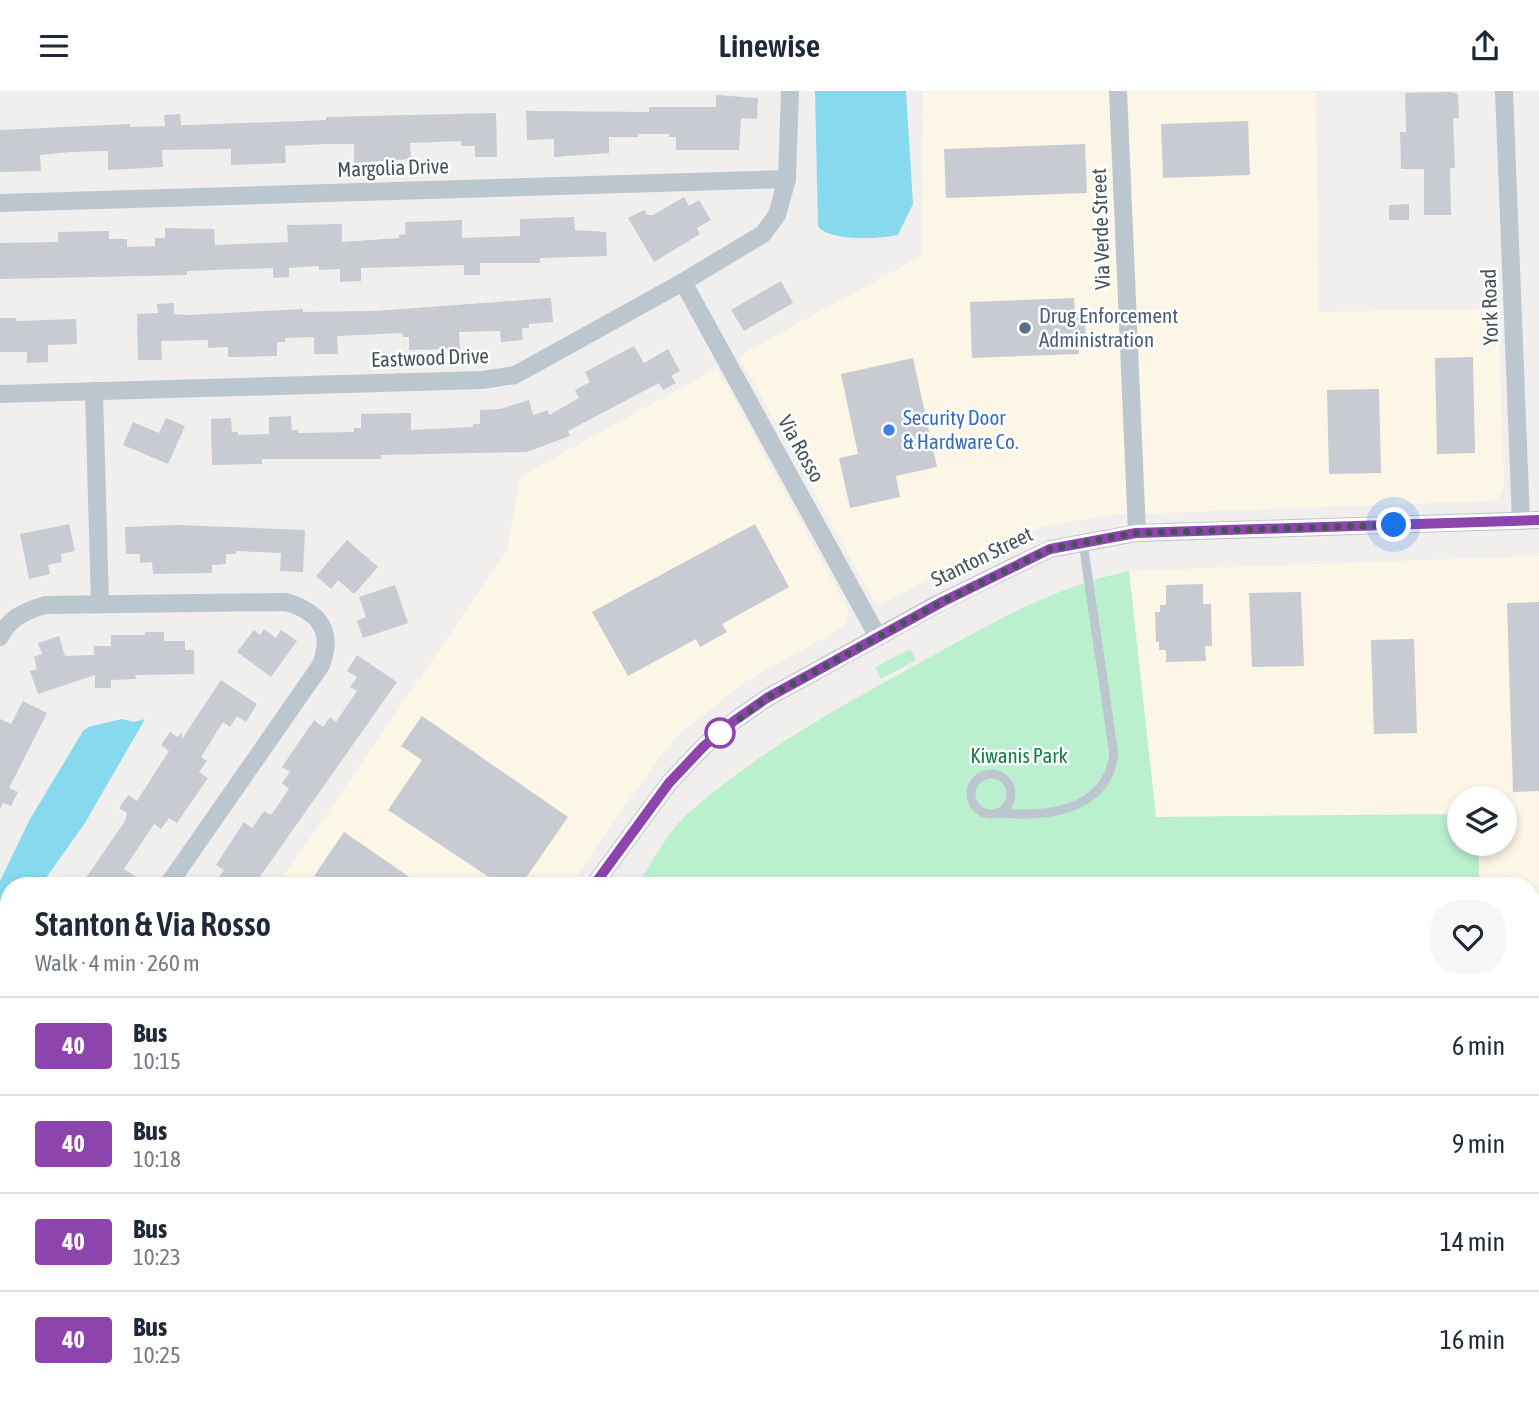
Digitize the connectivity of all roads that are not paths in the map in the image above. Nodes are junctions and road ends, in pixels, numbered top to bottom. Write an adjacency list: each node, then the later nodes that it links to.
1 (790, 91): 4 (street, Eastwood Drive)
2 (1118, 91): 10 (street, Via Verde Street)
3 (1504, 91): 9 (street, York Road)
4 (788, 179): 5 (street, Margolia Drive); 6 (street, Eastwood Drive)
5 (0, 203)
6 (683, 282): 7 (street, Eastwood Drive); 14 (street, Via Rosso)
7 (94, 391): 8 (street, Eastwood Drive); 12 (street)
8 (0, 394)
9 (1530, 520): 10 (street, Stanton Street)
10 (1136, 533): 11 (street, Stanton Street)
11 (1083, 541): 14 (street, Stanton Street); 15 (lane)
12 (100, 604): 13 (street); 16 (street)
13 (0, 637)
14 (878, 637): 17 (street, Stanton Street)
15 (997, 813): 15 (lane)
16 (174, 877)
17 (600, 877)

